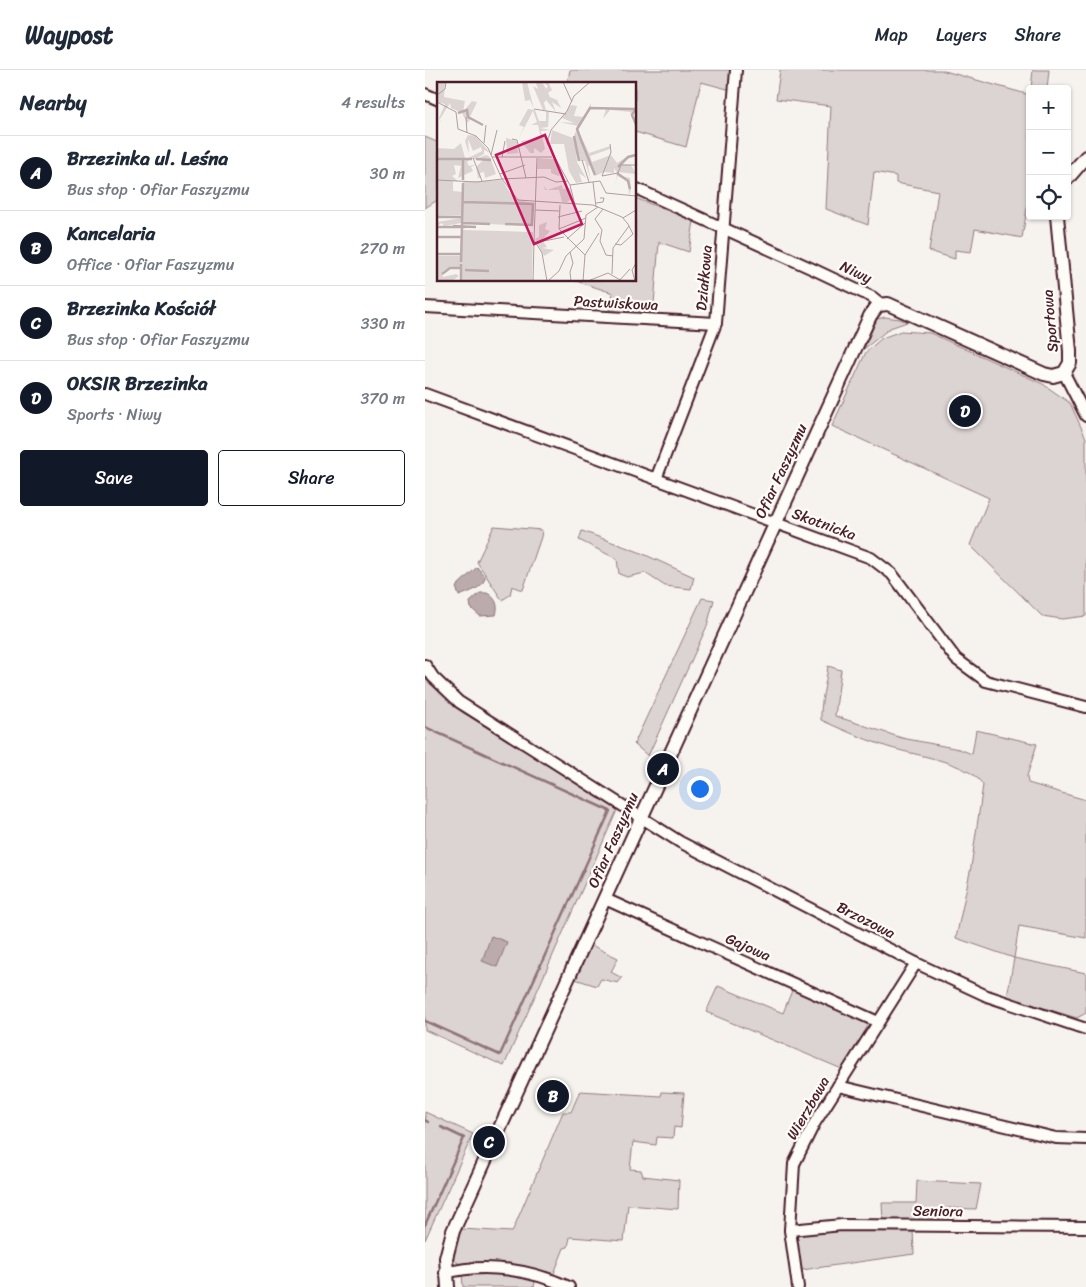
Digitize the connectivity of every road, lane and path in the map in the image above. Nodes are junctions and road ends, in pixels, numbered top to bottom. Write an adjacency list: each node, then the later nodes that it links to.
1 (736, 70): 8 (street, Działkowa)
2 (425, 94): 3 (street)
3 (437, 99)
4 (1086, 157): 5 (street)
5 (1071, 175)
6 (636, 188): 8 (street, Niwy)
7 (1057, 220): 12 (street, Sportowa)
8 (723, 228): 9 (street, Niwy); 11 (street, Działkowa)
9 (881, 304): 12 (street, Niwy); 16 (street, Ofiar Faszyzmu)
10 (425, 307): 11 (street, Pastwiskowa)
11 (716, 323): 15 (street, Działkowa)
12 (1064, 373): 14 (street, Sportowa)
13 (425, 394): 15 (street, Skotnicka)
14 (1086, 416)
15 (656, 479): 16 (street, Skotnicka)
16 (775, 522): 18 (street, Skotnicka); 19 (street, Ofiar Faszyzmu)
17 (425, 665): 19 (street, Brzozowa)
18 (1086, 707)
19 (641, 817): 20 (street, Ofiar Faszyzmu); 21 (street, Brzozowa)
20 (605, 899): 22 (street, Gajowa); 28 (street, Ofiar Faszyzmu)
21 (916, 963): 22 (street, Wierzbowa); 23 (street, Brzozowa)
22 (878, 1022): 24 (street, Wierzbowa)
23 (1086, 1029)
24 (838, 1086): 25 (street); 27 (street, Wierzbowa)
25 (1086, 1139)
26 (1086, 1227): 27 (street, Seniora)
27 (790, 1230): 31 (street, Wierzbowa)
28 (445, 1273): 29 (street, Ofiar Faszyzmu); 30 (street)
29 (448, 1287)
30 (569, 1287)
31 (798, 1287)

